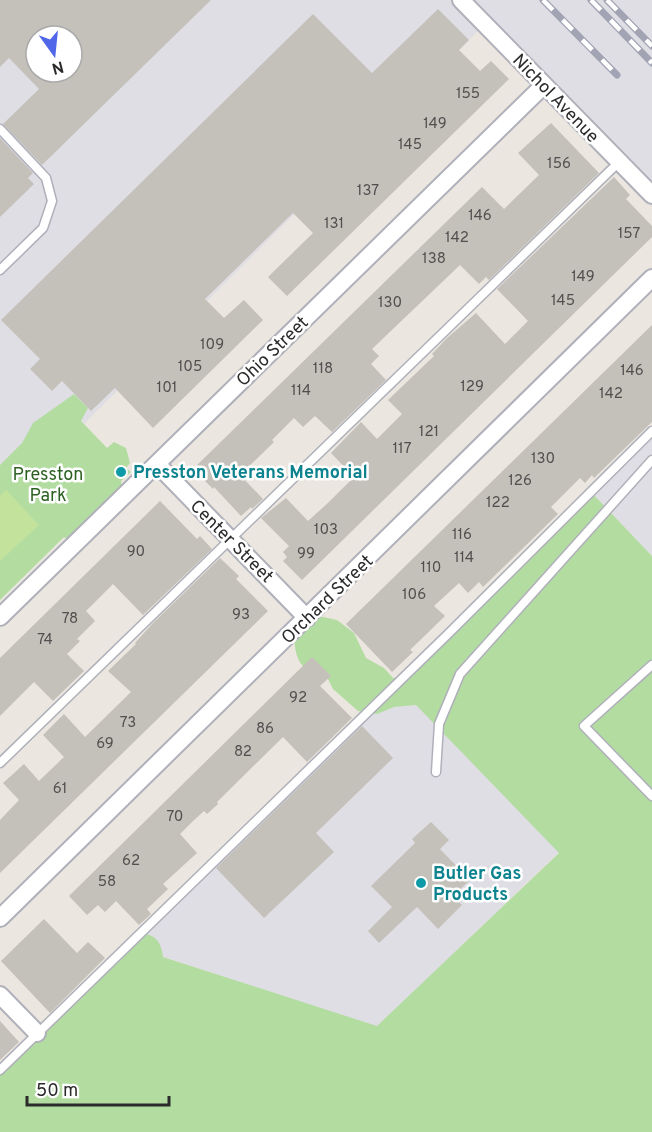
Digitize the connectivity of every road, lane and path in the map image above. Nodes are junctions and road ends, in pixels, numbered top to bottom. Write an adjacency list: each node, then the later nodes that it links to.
1 (461, 0): 2 (street, Nichol Avenue)
2 (544, 85): 4 (street, Nichol Avenue); 10 (street, Ohio Street)
3 (0, 129): 6 (lane)
4 (620, 162): 5 (street, Nichol Avenue); 11 (lane)
5 (652, 195)
6 (0, 270)
7 (652, 278): 13 (street, Orchard Street)
8 (652, 431): 20 (lane)
9 (652, 460): 16 (lane)
10 (157, 464): 11 (street, Center Street); 12 (street, Ohio Street)
11 (229, 539): 13 (street, Center Street); 15 (lane)
12 (0, 617)
13 (307, 618): 18 (street, Orchard Street)
14 (652, 665): 17 (lane)
15 (0, 764)
16 (436, 772)
17 (652, 796)
18 (0, 918)
19 (0, 995): 20 (street)
20 (38, 1033): 21 (lane)
21 (0, 1070)

